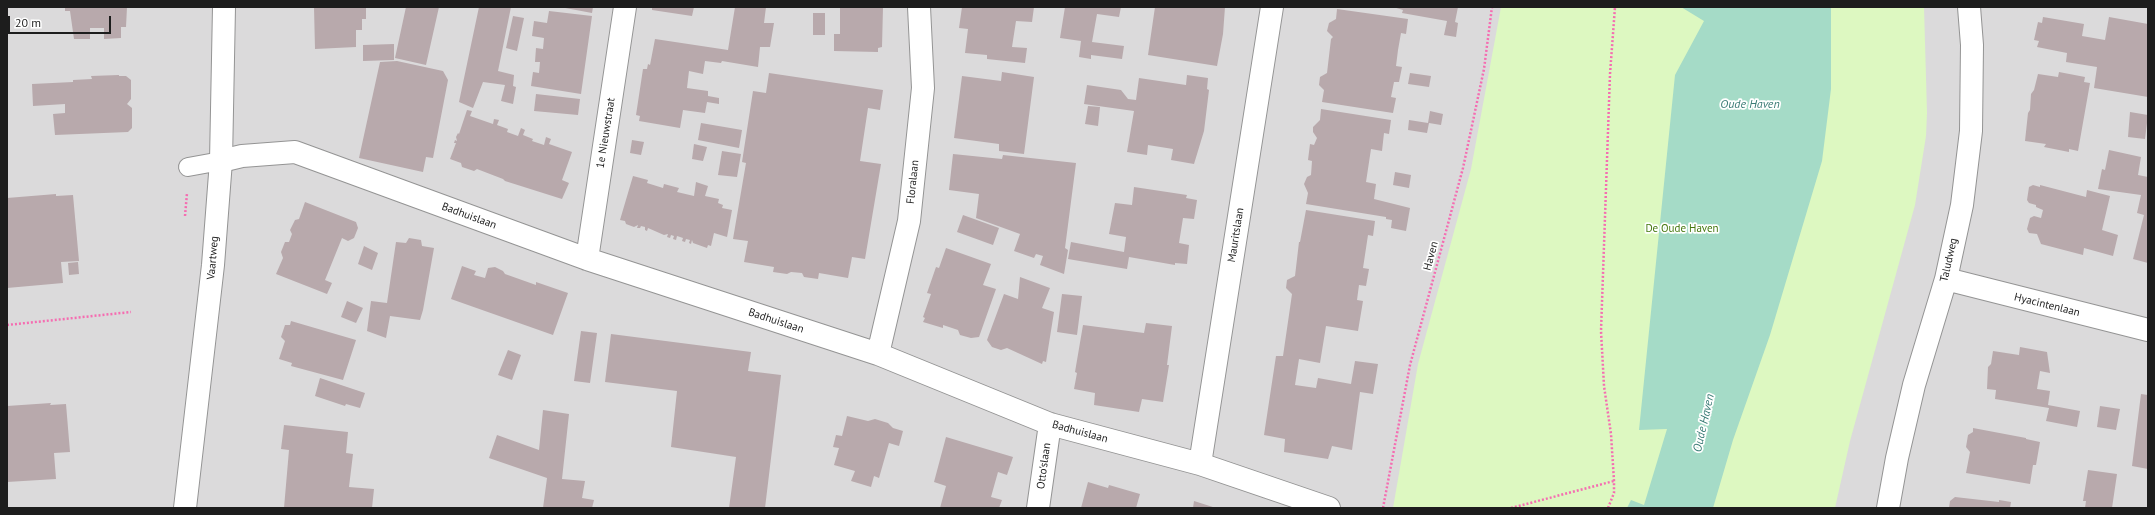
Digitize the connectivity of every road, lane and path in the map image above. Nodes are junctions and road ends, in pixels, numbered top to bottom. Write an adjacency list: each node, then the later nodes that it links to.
1 (224, 7): 8 (street, Vaartweg)
2 (625, 7): 10 (street, 1e Nieuwstraat)
3 (919, 7): 15 (street, Floralaan)
4 (1272, 7): 17 (street, Mauritslaan)
5 (1492, 7): 22 (path, Haven)
6 (1615, 7): 18 (path)
7 (1969, 7): 11 (street, Taludweg)
8 (221, 161): 9 (lane); 10 (street, Badhuislaan); 19 (street, Vaartweg)
9 (188, 167)
10 (587, 259): 15 (street, Badhuislaan)
11 (1946, 279): 14 (street, Hyacintenlaan); 25 (street, Taludweg)
12 (131, 312): 13 (path)
13 (7, 325)
14 (2148, 330)
15 (878, 354): 16 (street, Badhuislaan)
16 (1050, 424): 17 (street, Badhuislaan); 20 (street, Otto'slaan)
17 (1200, 464): 21 (street, Badhuislaan)
18 (1614, 481): 23 (path); 24 (path)
19 (185, 508)
20 (1038, 508)
21 (1329, 508)
22 (1382, 508)
23 (1511, 508)
24 (1608, 508)
25 (1888, 508)

